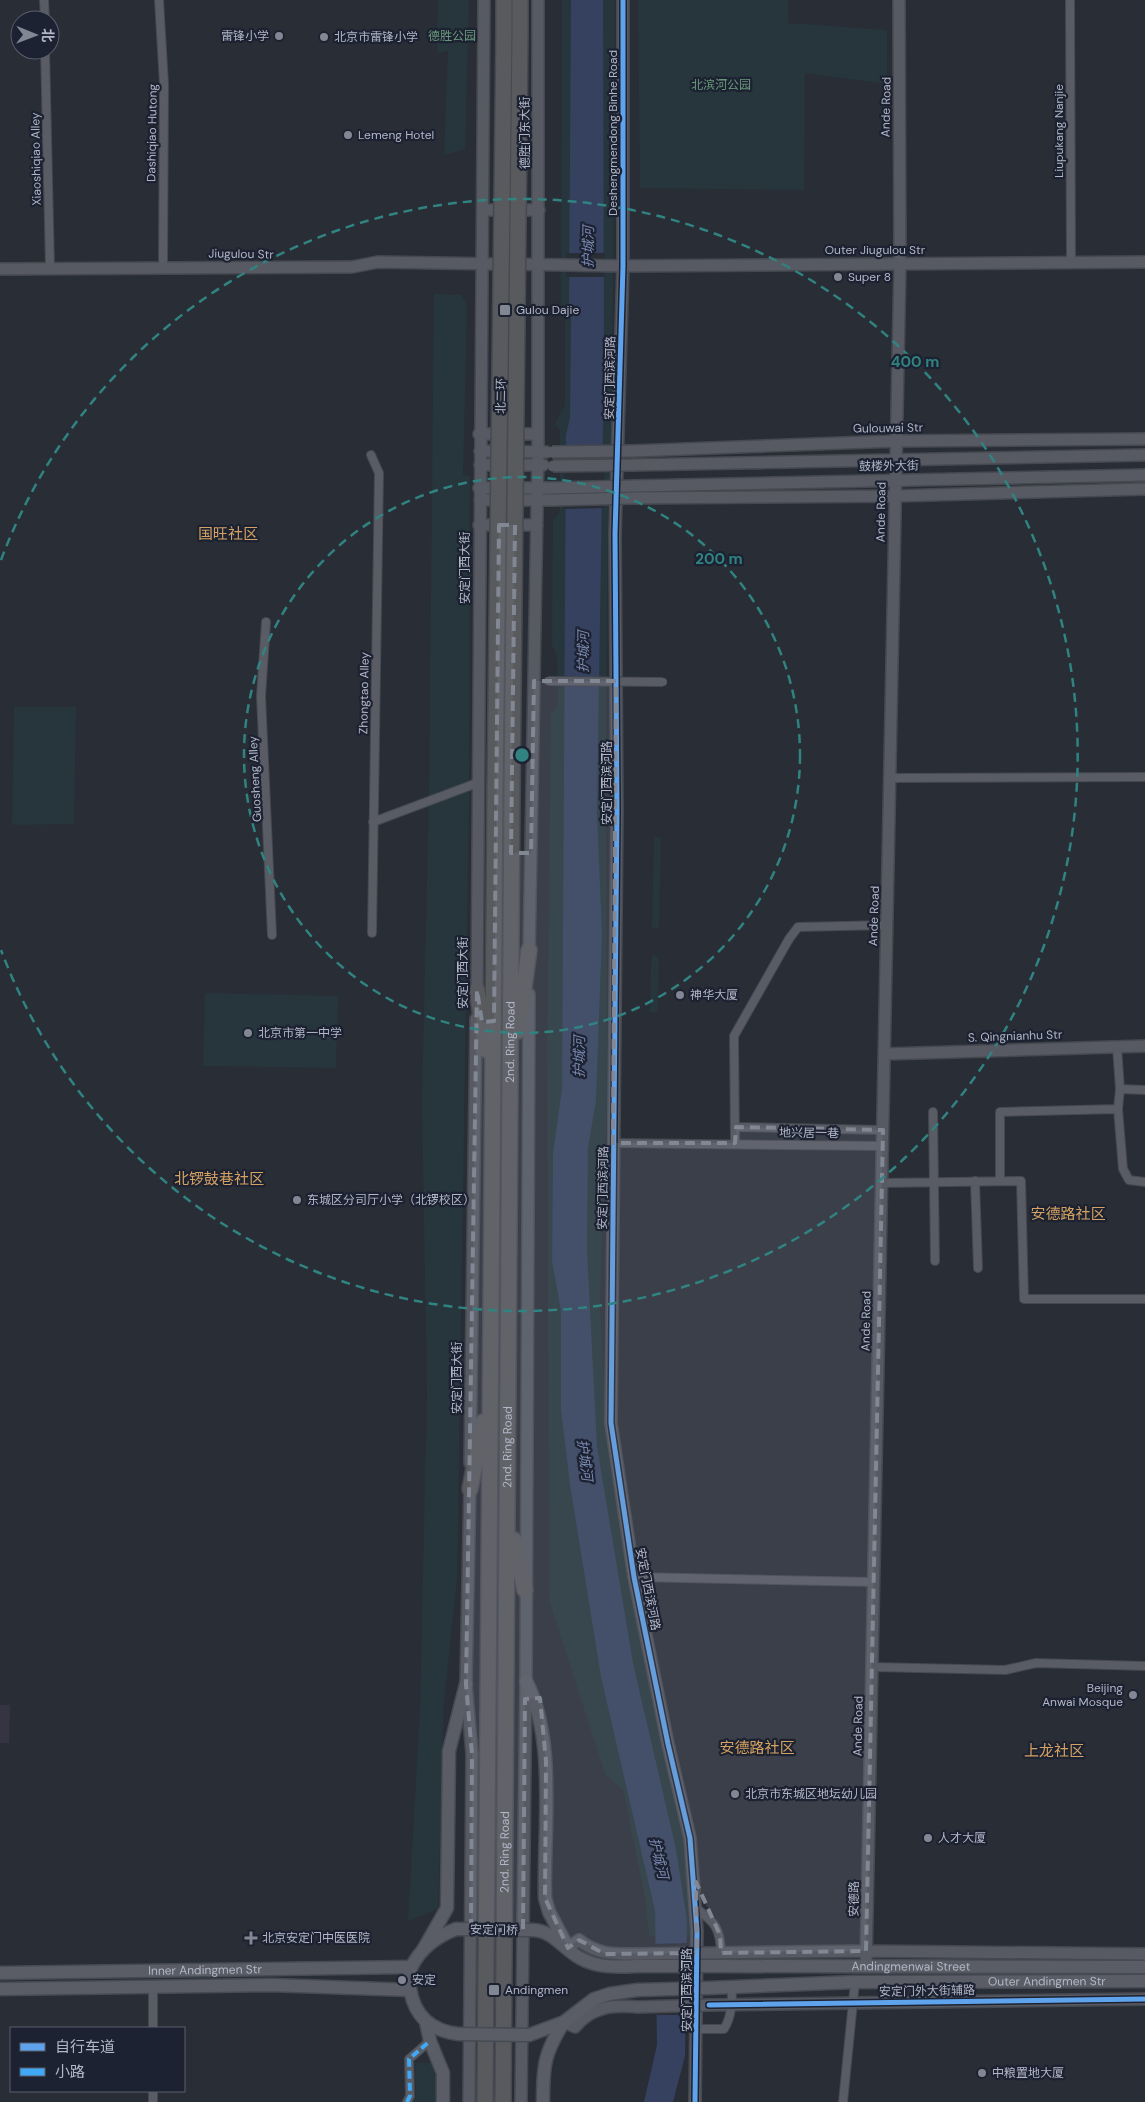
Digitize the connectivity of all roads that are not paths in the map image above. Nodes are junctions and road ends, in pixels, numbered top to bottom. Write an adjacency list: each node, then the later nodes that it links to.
1 (159, 0): 19 (street, Dashiqiao Hutong)
2 (484, 0): 10 (street)
3 (504, 0): 48 (highway, 北二环, bridge)
4 (520, 0): 60 (highway, 北二环, bridge)
5 (538, 0): 11 (street, 德胜门东大街)
6 (623, 0): 17 (street, Deshengmendong Binhe Road)
7 (899, 0): 14 (street, Ande Road)
8 (1070, 0): 15 (street, Liupukang Nanjie)
9 (45, 60): 18 (street, Xiaoshiqiao Alley)
10 (483, 210): 11 (street); 13 (street)
11 (539, 210): 16 (street, 德胜门东大街)
12 (1145, 262): 15 (street, Outer Jiugulou Str)
13 (481, 263): 16 (street, Jiugulou Str); 19 (street, Jiugulou Str); 21 (street, 安定门西大街)
14 (900, 263): 15 (street, Outer Jiugulou Str); 17 (street, Outer Jiugulou Str); 24 (street, Ande Road)
15 (1071, 263)
16 (539, 266): 17 (street, Outer Jiugulou Str); 22 (street)
17 (623, 266): 66 (street, 安定门西滨河路)
18 (50, 267): 19 (street, Jiugulou Str); 20 (street, Jiugulou Str)
19 (163, 267)
20 (0, 269)
21 (480, 434): 22 (street); 25 (street, 安定门西大街)
22 (538, 434): 26 (street)
23 (1145, 439): 24 (street, Gulouwai Str)
24 (896, 441): 26 (street, Gulouwai Str, bridge); 29 (street, Ande Road)
25 (480, 451): 26 (street); 30 (street, 安定门西大街)
26 (538, 452): 31 (street)
27 (370, 455): 49 (street, Zhongtao Alley)
28 (1145, 455): 29 (street)
29 (896, 459): 31 (street, bridge); 33 (street, Ande Road)
30 (480, 465): 31 (street); 34 (street, 安定门西大街)
31 (538, 466): 37 (street)
32 (1145, 475): 33 (street, 鼓楼外大街)
33 (895, 480): 36 (street, 鼓楼外大街); 38 (street, Ande Road)
34 (480, 488): 37 (street); 39 (street, 安定门西大街)
35 (1145, 489): 38 (street)
36 (634, 492): 37 (street, bridge); 38 (street)
37 (537, 494): 39 (street); 41 (street)
38 (896, 496): 46 (street, Ande Road)
39 (480, 500): 40 (street, 安定门西大街)
40 (479, 525): 41 (street); 47 (street, 安定门西大街)
41 (537, 525): 43 (street)
42 (266, 622): 52 (street, Guosheng Alley)
43 (534, 681): 44 (street, bridge); 53 (street)
44 (663, 682)
45 (1145, 777): 46 (street)
46 (890, 778): 50 (street, Ande Road)
47 (477, 783): 49 (street); 54 (street, 安定门西大街)
48 (495, 792): 61 (highway, 2nd. Ring Road)
49 (373, 822): 51 (street, Zhongtao Alley)
50 (887, 925): 57 (street, Ande Road); 64 (street)
51 (372, 933)
52 (272, 935)
53 (529, 950): 60 (highway); 82 (street)
54 (477, 990): 61 (highway); 78 (street, 安定门西大街)
55 (1145, 1046): 56 (street, S. Qingnianhu Str)
56 (1117, 1047): 57 (street, S. Qingnianhu Str); 58 (street)
57 (885, 1054): 65 (street, Ande Road)
58 (1120, 1089): 59 (street); 62 (street)
59 (1145, 1090)
60 (510, 1092): 79 (highway, 2nd. Ring Road)
61 (493, 1094): 77 (highway, 2nd. Ring Road)
62 (1118, 1109): 69 (street); 72 (street)
63 (933, 1112): 70 (street)
64 (736, 1127): 65 (street, 地兴居一巷); 67 (street)
65 (883, 1130): 68 (street, Ande Road)
66 (614, 1143): 67 (street, 地兴居一巷); 80 (street, 安定门西滨河路)
67 (735, 1143): 68 (street, 地兴居一巷)
68 (883, 1146): 73 (street, Ande Road)
69 (1000, 1181): 71 (street); 76 (street)
70 (933, 1182): 71 (street); 73 (street); 74 (street)
71 (975, 1182): 75 (street)
72 (1145, 1182)
73 (883, 1183): 81 (street, Ande Road)
74 (934, 1260)
75 (978, 1268)
76 (1145, 1299)
77 (490, 1387): 78 (highway); 116 (highway, 2nd. Ring Road)
78 (470, 1489): 86 (street, 安定门西大街)
79 (508, 1512): 82 (highway); 117 (highway, 2nd. Ring Road)
80 (634, 1577): 81 (street); 87 (street, 安定门西滨河路)
81 (874, 1582): 84 (street, Ande Road)
82 (525, 1590): 85 (street)
83 (1145, 1666): 84 (street)
84 (872, 1667): 90 (street, Ande Road)
85 (526, 1681): 88 (main road); 118 (street)
86 (466, 1684): 89 (main road); 115 (street, 安定门西大街)
87 (696, 1908): 91 (street); 111 (street, 安定门西滨河路)
88 (568, 1948): 89 (main road, 安定门桥, bridge); 93 (main road, 安定门桥); 93 (street)
89 (423, 1950): 96 (main road)
90 (866, 1951): 91 (street); 92 (street); 95 (street)
91 (722, 1953): 94 (street)
92 (1145, 1954)
93 (638, 1960): 94 (main road, Andingmenwai Street, bridge)
94 (709, 1960): 95 (main road, Andingmenwai Street)
95 (866, 1965): 97 (main road, Andingmenwai Street)
96 (411, 1967): 98 (main road, Inner Andingmen Str); 104 (main road)
97 (1145, 1967)
98 (0, 1973)
99 (1145, 1981): 100 (main road, Outer Andingmen Str)
100 (855, 1982): 102 (main road, Outer Andingmen Str); 106 (street)
101 (153, 1987): 103 (main road, Inner Andingmen Str); 104 (main road, Inner Andingmen Str); 110 (street)
102 (732, 1987): 107 (street); 109 (main road, Outer Andingmen Str, bridge)
103 (0, 1989)
104 (410, 1990): 108 (main road)
105 (1145, 1999): 106 (street, 安定门外大街辅路)
106 (854, 2003): 107 (street, 安定门外大街辅路); 121 (street)
107 (732, 2005): 109 (street, 安定门外大街辅路, bridge); 111 (street)
108 (426, 2022): 109 (main road, bridge); 112 (main road)
109 (570, 2025): 119 (main road)
110 (153, 2027)
111 (697, 2030): 120 (street, 安定门西滨河路)
112 (430, 2041): 113 (street); 114 (main road)
113 (407, 2102)
114 (443, 2102)
115 (469, 2102)
116 (485, 2102)
117 (503, 2102)
118 (521, 2102)
119 (542, 2102)
120 (695, 2102)
121 (843, 2102)

